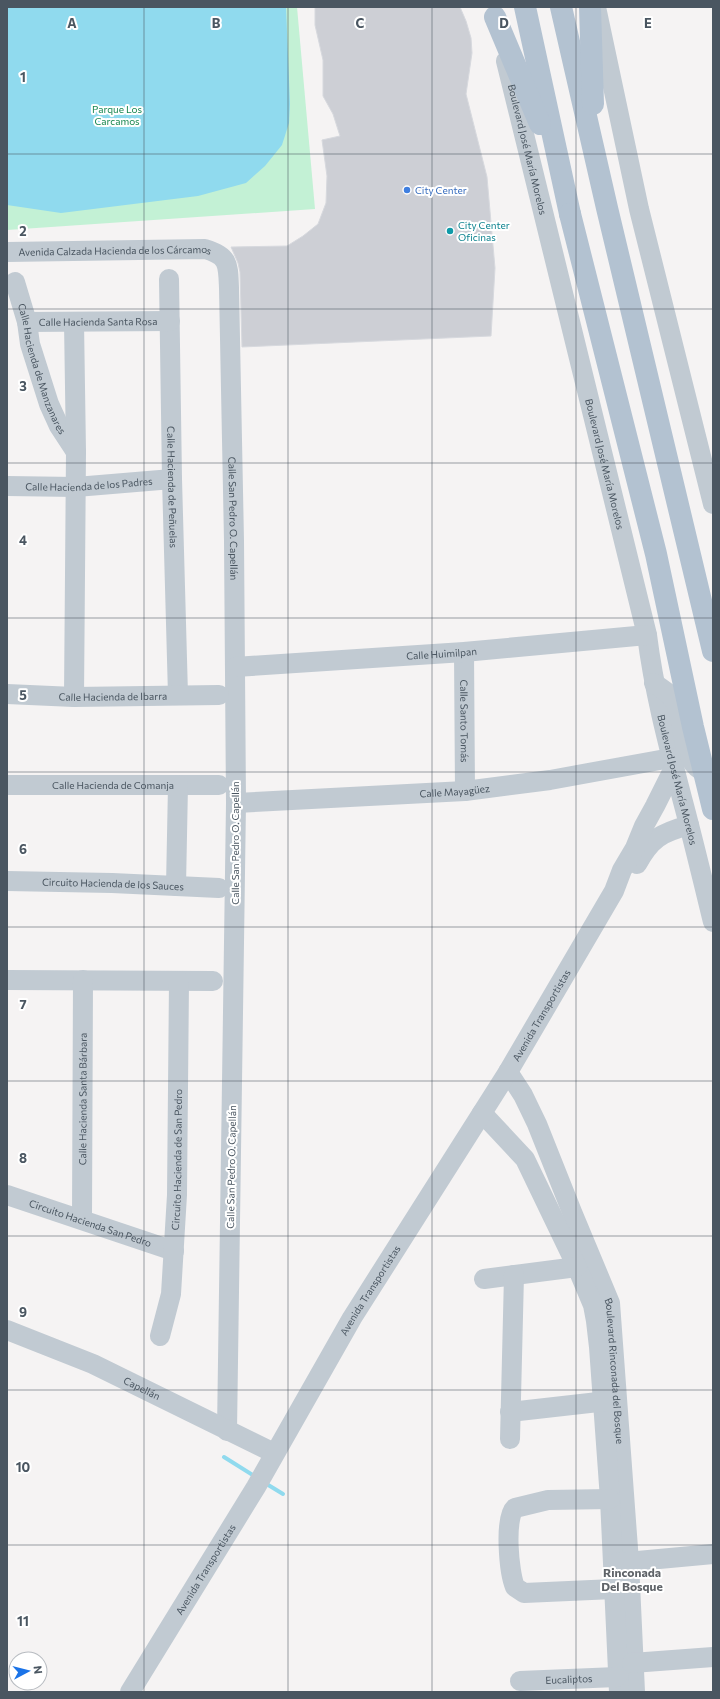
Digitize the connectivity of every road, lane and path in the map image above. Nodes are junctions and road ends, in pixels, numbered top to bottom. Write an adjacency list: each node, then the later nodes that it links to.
1 (525, 7): 7 (main road)
2 (561, 7): 6 (main road)
3 (590, 7): 6 (main road)
4 (596, 7): 19 (street)
5 (494, 12): 7 (main road); 20 (street, Boulevard José María Morelos)
6 (594, 152): 21 (main road)
7 (561, 176): 36 (main road, bridge)
8 (7, 252): 9 (street, Avenida Calzada Hacienda de los Cárcamos)
9 (222, 256): 23 (street, Calle San Pedro O. Capellán)
10 (170, 279): 12 (street, Calle Hacienda de Peñuelas)
11 (14, 282): 13 (street, Calle Hacienda de Manzanares)
12 (170, 321): 14 (street, Calle Hacienda Santa Rosa); 16 (street, Calle Hacienda de Peñuelas)
13 (27, 322): 14 (street, Calle Hacienda Santa Rosa); 15 (street, Calle Hacienda de Manzanares)
14 (74, 322): 15 (street)
15 (76, 452): 18 (street)
16 (172, 479): 18 (street, Calle Hacienda de los Padres); 26 (street, Calle Hacienda de Peñuelas)
17 (7, 486): 18 (street, Calle Hacienda de los Padres)
18 (76, 487): 28 (street)
19 (713, 504)
20 (647, 635): 22 (street, Calle Huimilpan); 24 (street, Boulevard José María Morelos)
21 (713, 651)
22 (464, 652): 23 (street, Calle Huimilpan); 34 (street, Calle Santo Tomás)
23 (235, 667): 35 (street, Calle San Pedro O. Capellán)
24 (654, 683): 29 (street, Boulevard José María Morelos); 30 (street)
25 (7, 694): 28 (street, Calle Hacienda de Ibarra)
26 (178, 695): 27 (street, Calle Hacienda de Ibarra); 28 (street, Calle Hacienda de Ibarra)
27 (219, 695)
28 (74, 697)
29 (672, 763): 34 (street, Calle Mayagüez); 37 (street, Boulevard José María Morelos); 41 (street, Avenida Transportistas)
30 (713, 776)
31 (7, 785): 32 (street, Calle Hacienda de Comanja)
32 (178, 785): 33 (street, Calle Hacienda de Comanja); 39 (street)
33 (219, 785)
34 (465, 791): 35 (street, Calle Mayagüez)
35 (236, 803): 61 (street, Calle San Pedro O. Capellán)
36 (713, 809)
37 (689, 825): 41 (street, Avenida Transportistas); 42 (street, Boulevard José María Morelos)
38 (7, 881): 39 (street, Circuito Hacienda de los Sauces)
39 (176, 886): 40 (street, Circuito Hacienda de los Sauces)
40 (219, 888)
41 (614, 891): 47 (street, Avenida Transportistas)
42 (713, 922)
43 (7, 980): 44 (street)
44 (83, 980): 45 (street); 52 (street, Calle Hacienda Santa Bárbara)
45 (179, 981): 46 (street); 53 (street, Circuito Hacienda de San Pedro)
46 (213, 981)
47 (508, 1072): 48 (street, Avenida Transportistas); 49 (street, Boulevard Rinconada del Bosque)
48 (482, 1113): 50 (street, Boulevard Rinconada del Bosque); 63 (street, Avenida Transportistas)
49 (537, 1124): 50 (street); 59 (street, Boulevard Rinconada del Bosque)
50 (512, 1144): 54 (street, Boulevard Rinconada del Bosque)
51 (7, 1195): 52 (street, Circuito Hacienda San Pedro)
52 (82, 1218): 53 (street, Circuito Hacienda San Pedro)
53 (174, 1251): 58 (street, Circuito Hacienda de San Pedro)
54 (577, 1267): 55 (street); 59 (street, Boulevard Rinconada del Bosque)
55 (514, 1275): 56 (street); 60 (street)
56 (484, 1279)
57 (7, 1330): 61 (street, Capellán)
58 (160, 1336)
59 (610, 1401): 60 (street); 64 (street, Boulevard Rinconada del Bosque); 66 (street, Boulevard Rinconada del Bosque)
60 (510, 1412): 62 (street)
61 (227, 1431): 63 (street, Capellán)
62 (510, 1439)
63 (272, 1458): 72 (street, Avenida Transportistas)
64 (610, 1499): 66 (street, Boulevard Rinconada del Bosque); 67 (street)
65 (713, 1554): 66 (street)
66 (621, 1562): 67 (street, Boulevard Rinconada del Bosque); 69 (street, Boulevard Rinconada del Bosque)
67 (614, 1589): 71 (street, Boulevard Rinconada del Bosque)
68 (713, 1657): 69 (street)
69 (632, 1663): 73 (street, Boulevard Rinconada del Bosque)
70 (520, 1681): 71 (street, Eucaliptos)
71 (618, 1684)
72 (130, 1692)
73 (635, 1692)

